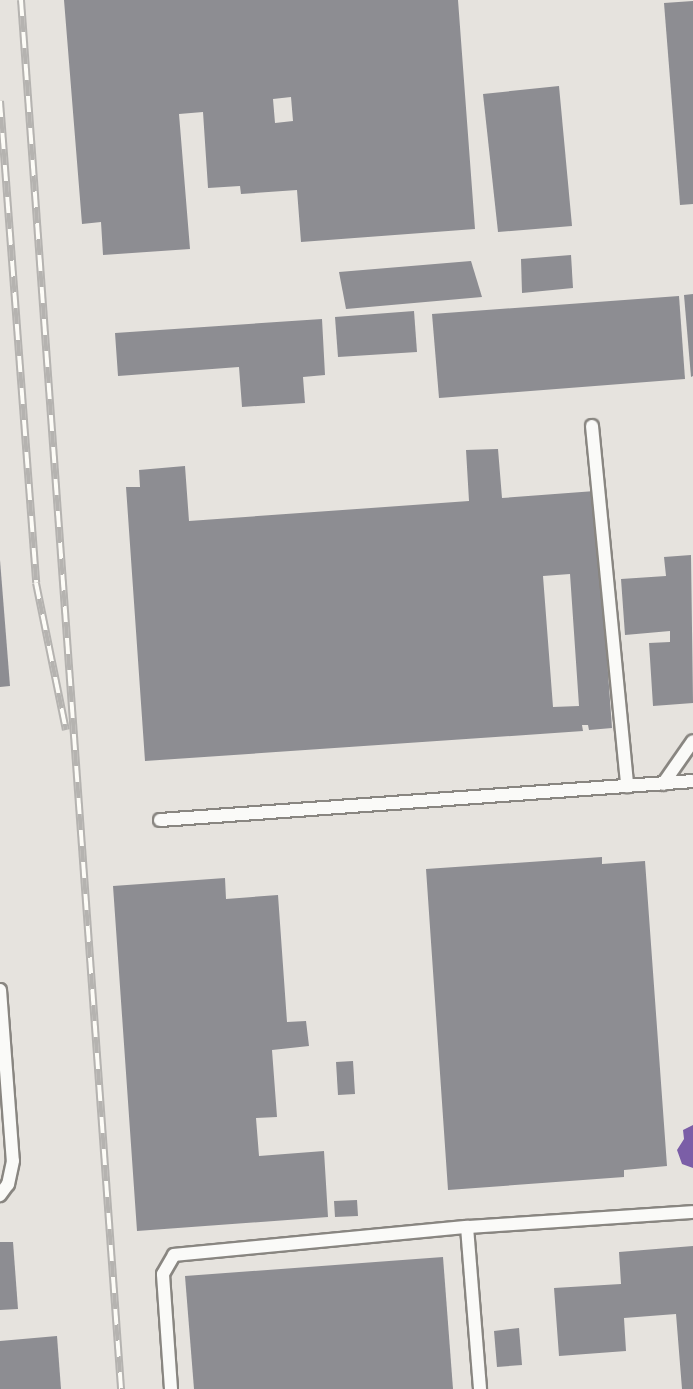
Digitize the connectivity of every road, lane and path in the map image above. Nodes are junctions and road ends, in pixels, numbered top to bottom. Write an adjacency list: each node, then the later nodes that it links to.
1 (592, 426): 5 (lane)
2 (693, 741): 4 (lane)
3 (693, 782): 4 (lane)
4 (663, 784): 5 (lane)
5 (627, 786): 6 (lane)
6 (160, 820)
7 (0, 989): 8 (lane)
8 (0, 1195)
9 (693, 1212): 10 (lane)
10 (467, 1227): 11 (lane); 12 (lane)
11 (171, 1389)
12 (480, 1389)

